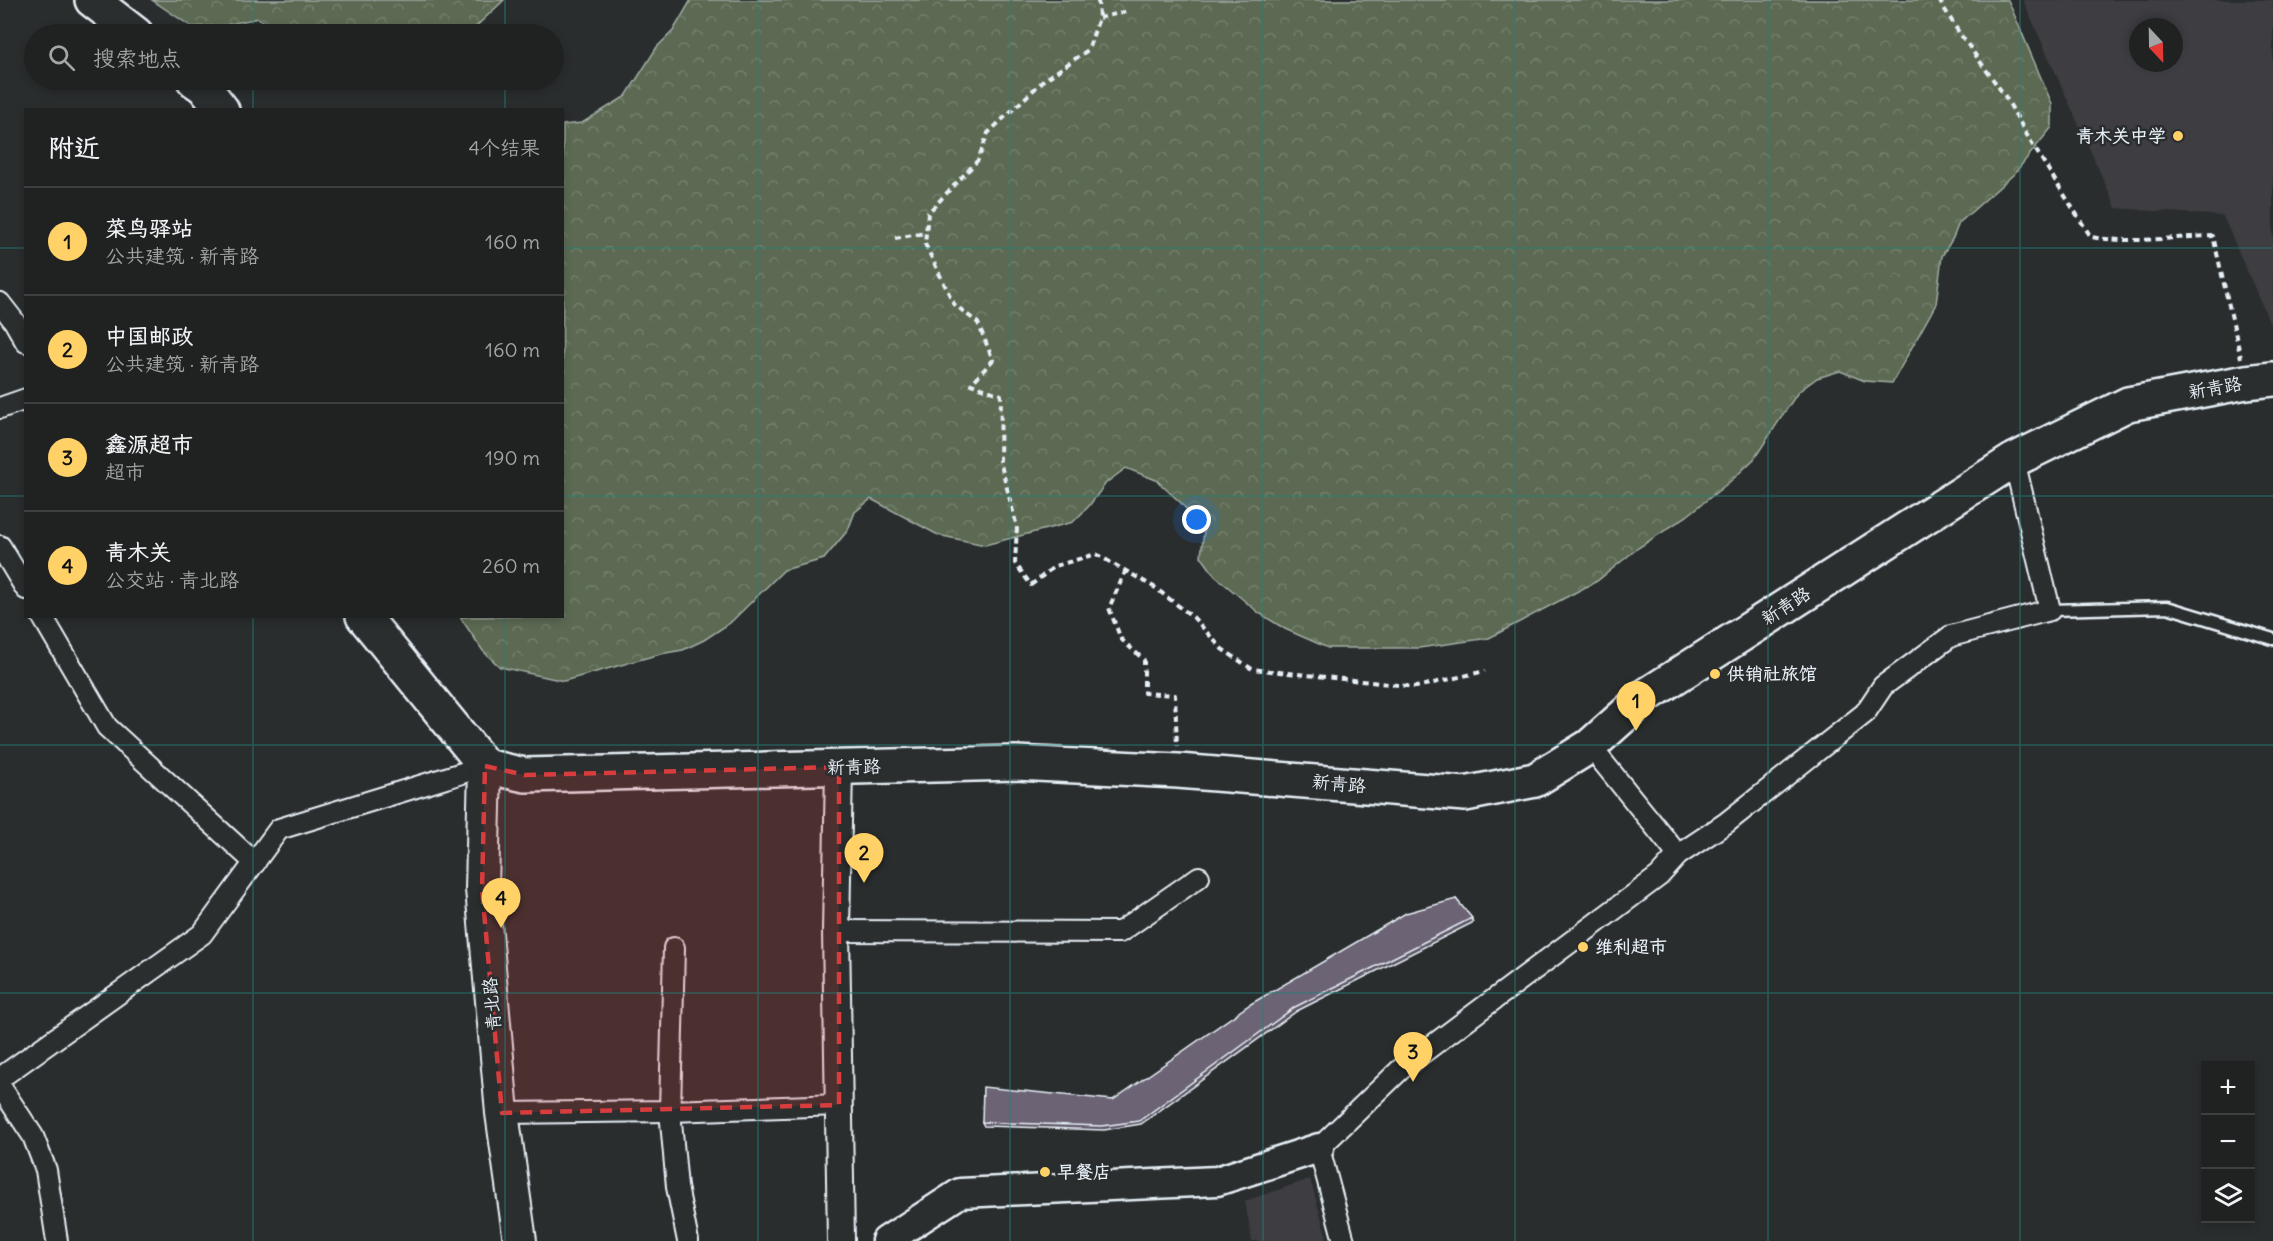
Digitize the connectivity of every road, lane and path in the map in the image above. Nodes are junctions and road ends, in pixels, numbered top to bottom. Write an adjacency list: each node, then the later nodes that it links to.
1 (92, 0): 6 (highway)
2 (1098, 0): 5 (path)
3 (1939, 0): 13 (path)
4 (1128, 11): 5 (path)
5 (1100, 18): 9 (path)
6 (123, 24)
7 (206, 90): 8 (highway)
8 (220, 108)
9 (926, 232): 10 (path); 18 (path)
10 (895, 238)
11 (0, 303): 12 (street)
12 (24, 338)
13 (2260, 381): 16 (highway, 新青路)
14 (24, 400): 15 (street)
15 (0, 408)
16 (2014, 460): 20 (street); 25 (highway, 新青路)
17 (0, 546): 19 (street)
18 (1126, 570): 24 (path); 28 (path)
19 (24, 586)
20 (2050, 610): 23 (lane); 29 (street)
21 (43, 618): 30 (street)
22 (365, 618): 26 (highway)
23 (2273, 639)
24 (1485, 671)
25 (1590, 746): 28 (highway, 新青路); 29 (street)
26 (485, 766): 27 (highway, 新青路); 30 (street); 38 (main road, 青北路)
27 (840, 767): 28 (highway, 新青路); 32 (street)
28 (1178, 771)
29 (1678, 855): 39 (street)
30 (255, 862): 34 (street)
31 (1199, 877): 32 (street)
32 (836, 931): 36 (street)
33 (674, 948): 37 (street)
34 (0, 1078)
35 (0, 1086): 40 (street)
36 (839, 1105): 37 (street); 43 (street)
37 (670, 1111): 38 (street); 42 (street)
38 (502, 1113): 41 (main road, 青北路)
39 (1319, 1148): 44 (main road); 45 (street)
40 (57, 1241)
41 (520, 1241)
42 (688, 1241)
43 (841, 1241)
44 (886, 1241)
45 (1344, 1241)

